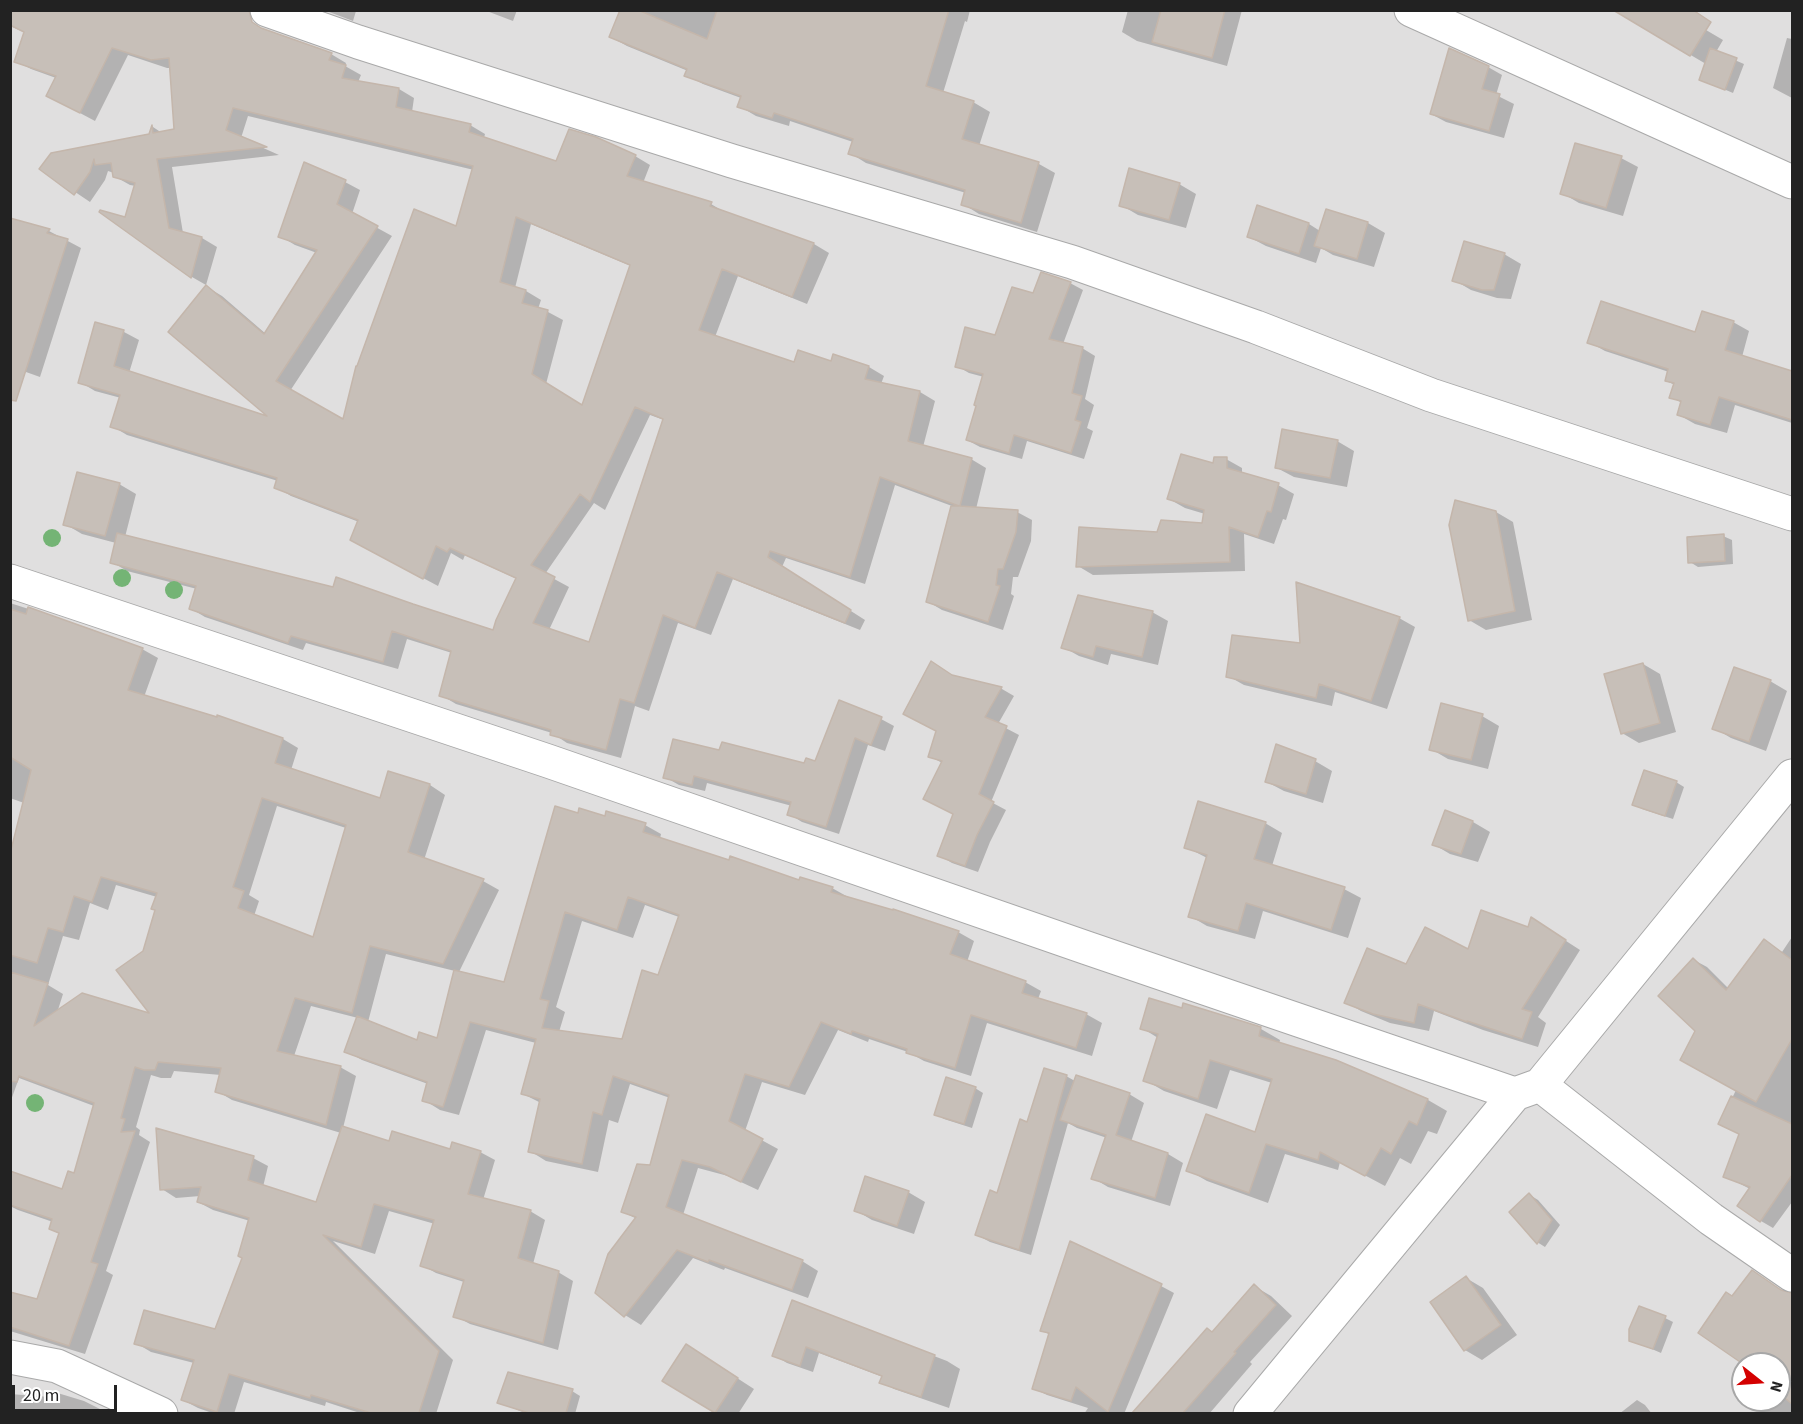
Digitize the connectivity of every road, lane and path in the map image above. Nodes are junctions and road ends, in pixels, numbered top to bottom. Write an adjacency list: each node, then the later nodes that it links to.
1 (267, 10): 4 (street)
2 (1411, 10): 3 (street)
3 (1792, 182)
4 (1792, 514)
5 (10, 581): 7 (street)
6 (1792, 776): 7 (street)
7 (1528, 1090): 8 (street); 11 (street)
8 (1792, 1275)
9 (10, 1357): 10 (street)
10 (161, 1413)
11 (1250, 1413)

